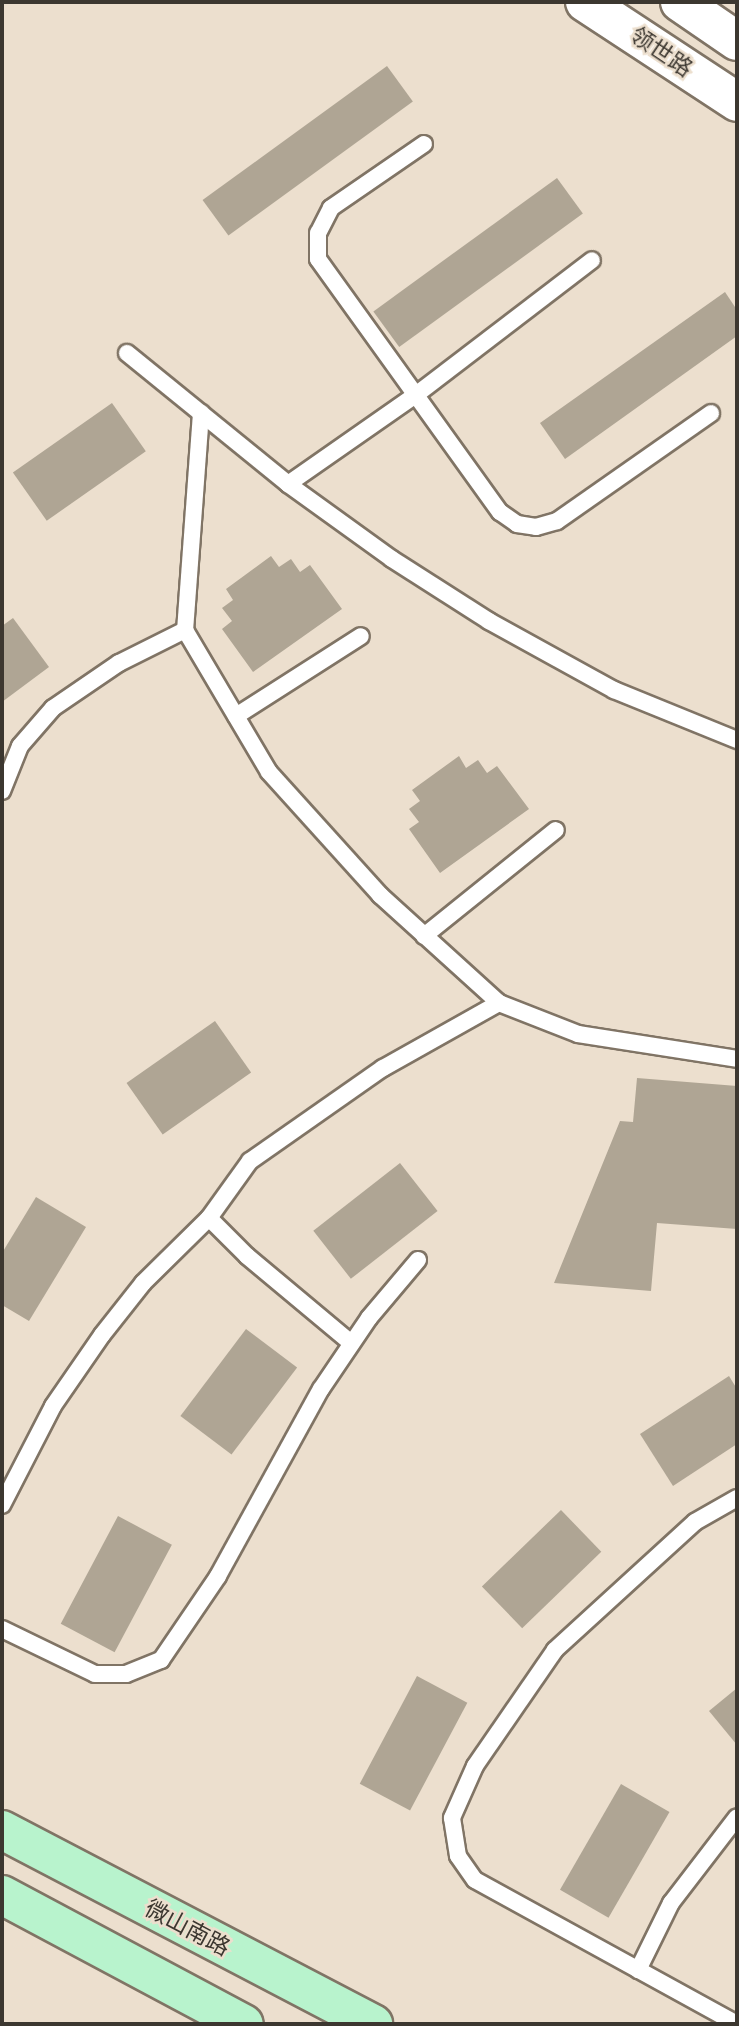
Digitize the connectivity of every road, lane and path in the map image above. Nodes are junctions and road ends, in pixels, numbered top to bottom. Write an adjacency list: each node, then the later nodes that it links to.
1 (585, 2): 4 (street, 领世路)
2 (680, 2): 3 (street)
3 (737, 41)
4 (737, 102)
5 (424, 144): 8 (lane)
6 (592, 260): 8 (lane)
7 (127, 353): 9 (lane)
8 (413, 396): 10 (lane); 11 (lane)
9 (201, 413): 11 (lane); 12 (lane)
10 (710, 413)
11 (288, 484): 15 (lane)
12 (185, 630): 14 (lane); 16 (lane)
13 (361, 636): 14 (lane)
14 (236, 716): 18 (lane)
15 (737, 740)
16 (2, 790)
17 (556, 830): 18 (lane)
18 (424, 936): 19 (lane)
19 (499, 1003): 20 (lane); 21 (lane)
20 (737, 1059)
21 (209, 1217): 23 (lane); 25 (lane)
22 (418, 1260): 23 (lane)
23 (351, 1343): 26 (lane)
24 (737, 1497): 30 (lane)
25 (2, 1505)
26 (2, 1629)
27 (737, 1817): 30 (lane)
28 (2, 1830): 32 (main road, 微山南路)
29 (2, 1895): 31 (main road)
30 (638, 1970): 33 (lane)
31 (244, 2024)
32 (373, 2024)
33 (737, 2024)

